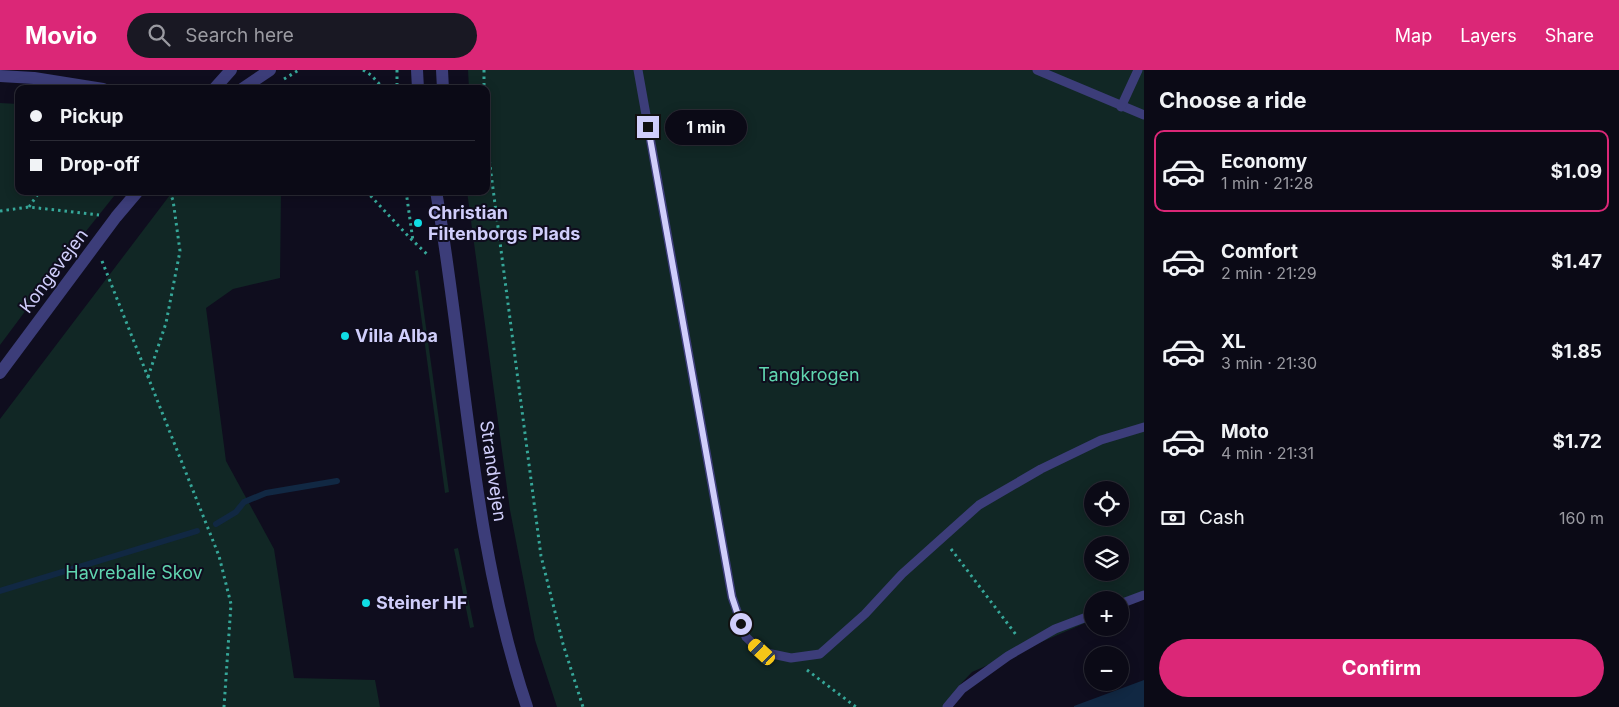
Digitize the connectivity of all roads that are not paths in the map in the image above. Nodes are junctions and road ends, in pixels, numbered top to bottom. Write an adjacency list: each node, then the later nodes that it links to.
1 (231, 70): 10 (street)
2 (270, 70): 11 (street)
3 (416, 70): 12 (street)
4 (442, 70): 13 (street)
5 (638, 70): 21 (lane)
6 (1037, 70): 14 (lane)
7 (1138, 70): 14 (lane)
8 (0, 76): 9 (street)
9 (77, 85)
10 (218, 85)
11 (248, 85)
12 (418, 85)
13 (443, 85)
14 (1122, 107): 15 (lane)
15 (1144, 115)
16 (135, 195): 20 (street, Kongevejen)
17 (437, 195): 19 (street, Strandvejen)
18 (444, 195): 19 (street, Strandvejen)
19 (444, 236): 25 (street, Strandvejen)
20 (0, 373)
21 (1144, 427)
22 (1144, 595): 23 (lane)
23 (1129, 601)
24 (1084, 618): 26 (lane)
25 (527, 707)
26 (947, 707)

